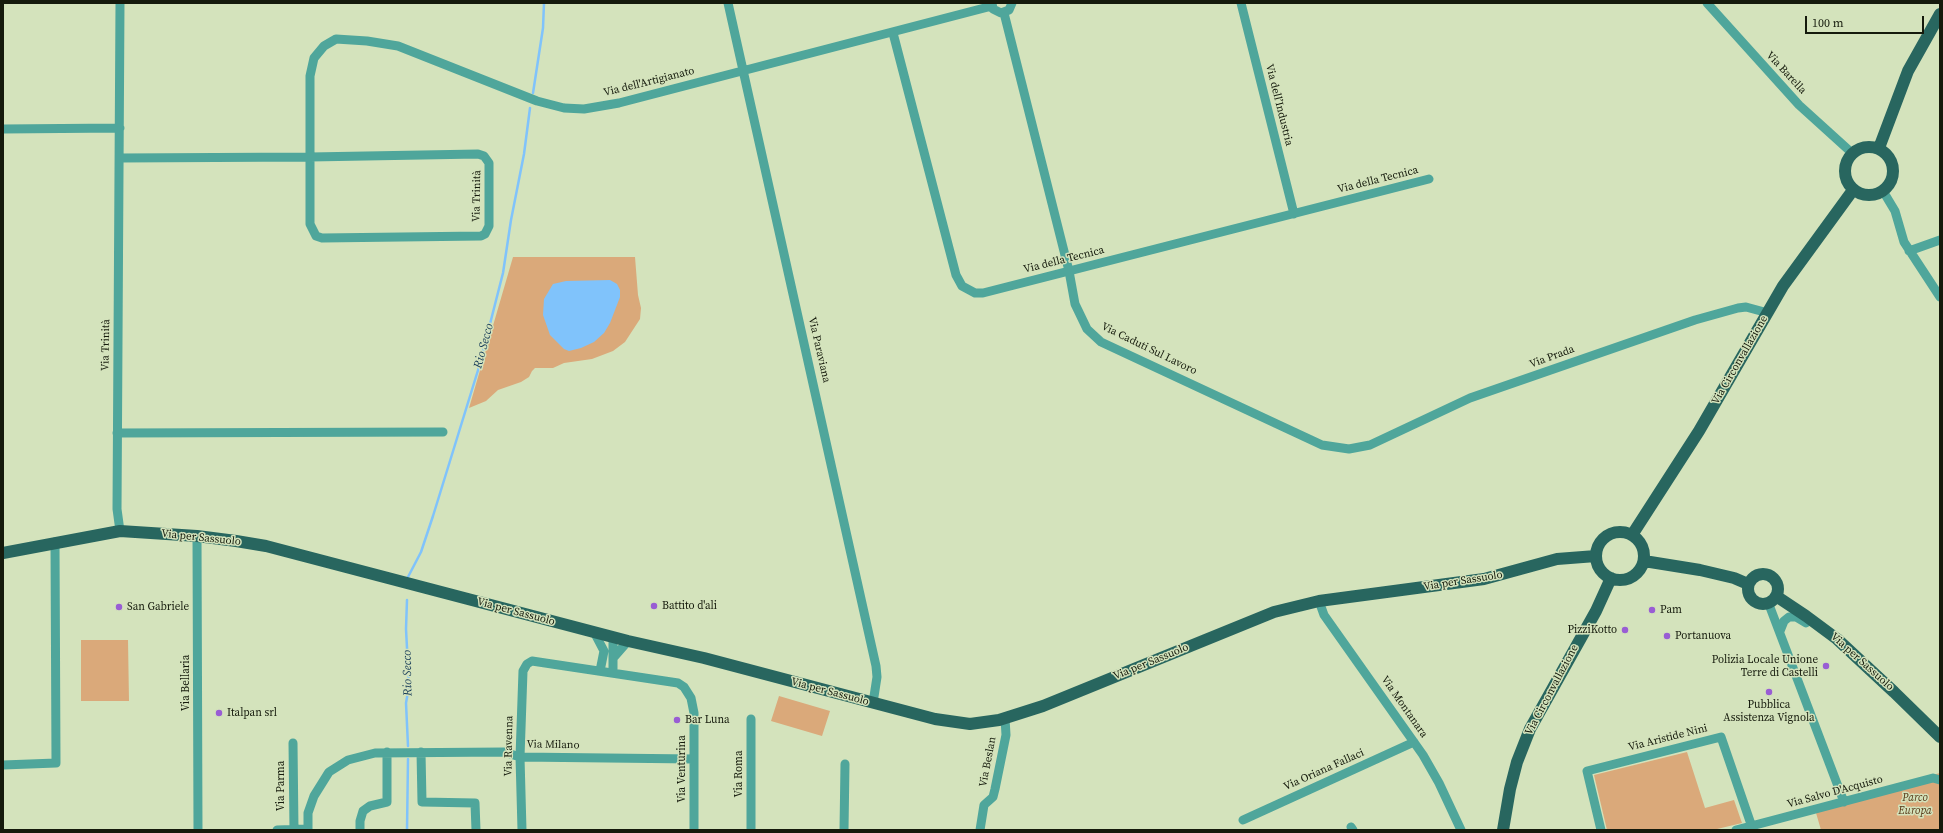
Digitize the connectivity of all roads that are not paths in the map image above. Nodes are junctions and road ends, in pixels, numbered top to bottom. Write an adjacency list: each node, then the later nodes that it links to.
1 (120, 3): 12 (street, Via Trinità)
2 (728, 3): 11 (street, Via Paraviana)
3 (1012, 3): 7 (street)
4 (1241, 3): 21 (street, Via dell’Industria)
5 (1707, 3): 15 (street, Via Barella)
6 (992, 5): 7 (street); 9 (street, Via dell'Artigianato)
7 (1004, 13): 24 (street, Via Caduti Sul Lavoro)
8 (1940, 14): 14 (main road)
9 (893, 33): 11 (street, Via dell'Artigianato); 24 (street, Via della Tecnica)
10 (318, 50): 11 (street, Via dell'Artigianato); 16 (street, Via Trinità)
11 (743, 71): 51 (street, Via Paraviana)
12 (120, 128): 13 (street); 17 (street, Via Trinità)
13 (3, 129)
14 (1879, 148): 15 (main road); 20 (main road)
15 (1852, 153): 19 (main road)
16 (310, 157): 16 (street, Via Trinità); 17 (street, Via Trinità)
17 (120, 158): 28 (street, Via Trinità)
18 (1429, 179): 21 (street, Via della Tecnica)
19 (1853, 190): 20 (main road); 26 (main road, Via Circonvallazione)
20 (1883, 191): 23 (street)
21 (1294, 214): 24 (street, Via della Tecnica)
22 (1940, 240): 23 (street)
23 (1909, 251): 25 (street)
24 (1069, 271): 29 (street, Via Caduti Sul Lavoro)
25 (1940, 297)
26 (1768, 313): 29 (street, Via Prada); 31 (main road, Via Circonvallazione)
27 (443, 432): 28 (street)
28 (117, 433): 30 (street, Via Trinità)
29 (1349, 449)
30 (120, 531): 32 (main road, Via per Sassuolo); 33 (main road, Via per Sassuolo)
31 (1632, 535): 35 (main road); 36 (main road)
32 (197, 536): 42 (main road, Via per Sassuolo); 67 (street, Via Bellaria)
33 (55, 542): 34 (main road, Via per Sassuolo); 62 (street)
34 (3, 553)
35 (1596, 556): 37 (main road); 40 (main road, Via per Sassuolo)
36 (1644, 561): 37 (main road); 38 (main road)
37 (1611, 578): 79 (main road, Via Circonvallazione)
38 (1748, 584): 39 (main road); 39 (main road)
39 (1772, 599): 41 (street); 43 (main road, Via per Sassuolo)
40 (1319, 601): 52 (main road, Via per Sassuolo); 55 (street, Via Montanara)
41 (1780, 631): 43 (street); 64 (street)
42 (594, 632): 44 (main road, Via per Sassuolo); 46 (street)
43 (1829, 632): 54 (main road, Via per Sassuolo)
44 (612, 637): 45 (main road, Via per Sassuolo); 46 (street); 47 (street)
45 (628, 641): 47 (street); 51 (main road, Via per Sassuolo)
46 (604, 651): 49 (street)
47 (614, 657): 50 (street)
48 (527, 664): 49 (street, Via Venturina); 59 (street, Via Ravenna)
49 (600, 671): 50 (street, Via Venturina)
50 (613, 673): 60 (street, Via Venturina)
51 (873, 703): 52 (main road, Via per Sassuolo)
52 (1005, 718): 77 (street, Via Beslan)
53 (751, 719): 75 (street, Via Roma)
54 (1940, 737)
55 (1414, 742): 65 (street, Via Oriana Fallaci); 78 (street, Via Montanara)
56 (293, 743): 69 (street, Via Parma)
57 (387, 752): 58 (street, Via Milano); 70 (street, Via Milano); 71 (street)
58 (421, 752): 59 (street, Via Milano); 72 (street)
59 (520, 757): 60 (street, Via Milano); 73 (street, Via Ravenna)
60 (694, 760): 74 (street, Via Venturina)
61 (845, 764): 76 (street)
62 (3, 765)
63 (1940, 780): 64 (street, Via Salvo D'Acquisto)
64 (1844, 802): 66 (street, Via Salvo D'Acquisto)
65 (1243, 820)
66 (1753, 828): 80 (street, Via Aristide Nini); 81 (street, Via Salvo D'Acquisto)
67 (198, 830)
68 (277, 830): 69 (street)
69 (294, 830): 70 (street)
70 (308, 830)
71 (360, 830)
72 (476, 830)
73 (522, 830)
74 (694, 830)
75 (751, 830)
76 (844, 830)
77 (980, 830)
78 (1461, 830)
79 (1503, 830)
80 (1602, 830)
81 (1736, 830)

